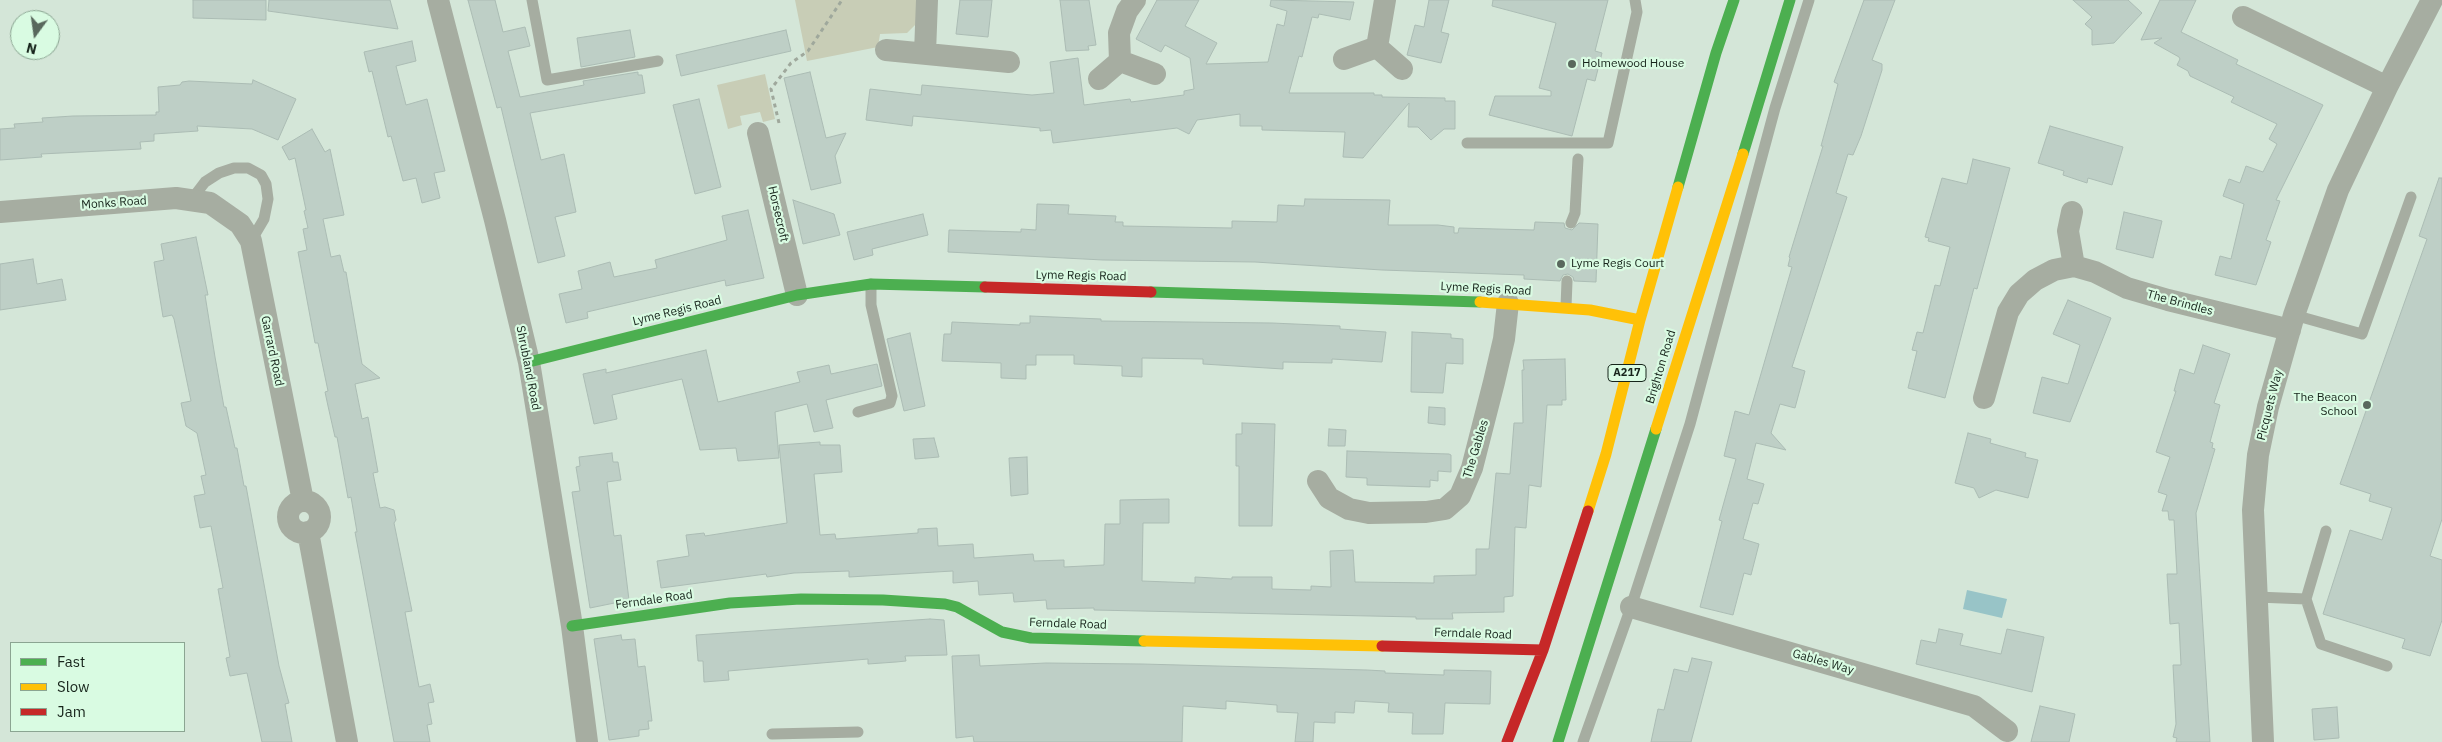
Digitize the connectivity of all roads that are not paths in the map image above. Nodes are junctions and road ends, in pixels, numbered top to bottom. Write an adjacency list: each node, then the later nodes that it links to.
1 (438, 0): 41 (street, Shrubland Road)
2 (532, 0): 16 (lane)
3 (927, 0): 14 (street)
4 (1135, 0): 17 (street)
5 (1385, 0): 12 (street)
6 (1635, 0): 24 (lane)
7 (1734, 0): 39 (main road, A217)
8 (1790, 0): 59 (main road, Brighton Road)
9 (1809, 0): 48 (lane)
10 (2432, 0): 22 (street, Picquets Way)
11 (2243, 17): 22 (street)
12 (1377, 47): 15 (street); 19 (street)
13 (886, 50): 14 (street)
14 (925, 54): 18 (street)
15 (1344, 59)
16 (658, 61)
17 (1120, 61): 20 (street); 21 (street)
18 (1009, 62)
19 (1402, 69)
20 (1155, 74)
21 (1099, 79)
22 (2386, 87): 40 (street, Picquets Way)
23 (758, 133): 36 (street, Horsecroft)
24 (1467, 143)
25 (1578, 159): 31 (lane)
26 (2411, 196): 40 (lane)
27 (192, 199): 28 (street, Monks Road); 29 (street, Monks Road); 32 (lane)
28 (0, 212)
29 (225, 212): 32 (street, Garrard Road)
30 (2072, 212): 33 (street)
31 (1571, 223)
32 (251, 241): 56 (street, Garrard Road)
33 (2074, 266): 40 (street, The Brindles); 42 (street)
34 (1567, 281): 38 (lane)
35 (871, 284): 36 (main road, Lyme Regis Road); 37 (main road, Lyme Regis Road); 43 (lane)
36 (797, 295): 41 (main road, Lyme Regis Road)
37 (1508, 303): 38 (main road, Lyme Regis Road); 44 (street, The Gables)
38 (1566, 307): 39 (main road, Lyme Regis Road)
39 (1640, 320): 50 (main road, A217)
40 (2292, 322): 46 (street, Picquets Way)
41 (529, 362): 49 (street, Shrubland Road)
42 (1984, 398)
43 (858, 412)
44 (1318, 481)
45 (2326, 531): 47 (lane)
46 (2257, 597): 47 (lane); 61 (street, Picquets Way)
47 (2306, 599): 51 (lane)
48 (1631, 607): 52 (street, Gables Way); 60 (lane)
49 (572, 626): 50 (main road, Ferndale Road); 57 (street, Shrubland Road)
50 (1543, 650): 58 (main road, A217)
51 (2387, 666)
52 (2007, 731)
53 (858, 732): 55 (lane)
54 (772, 734): 55 (lane)
55 (839, 737)
56 (346, 742)
57 (587, 742)
58 (1507, 742)
59 (1558, 742)
60 (1583, 742)
61 (2263, 742)

